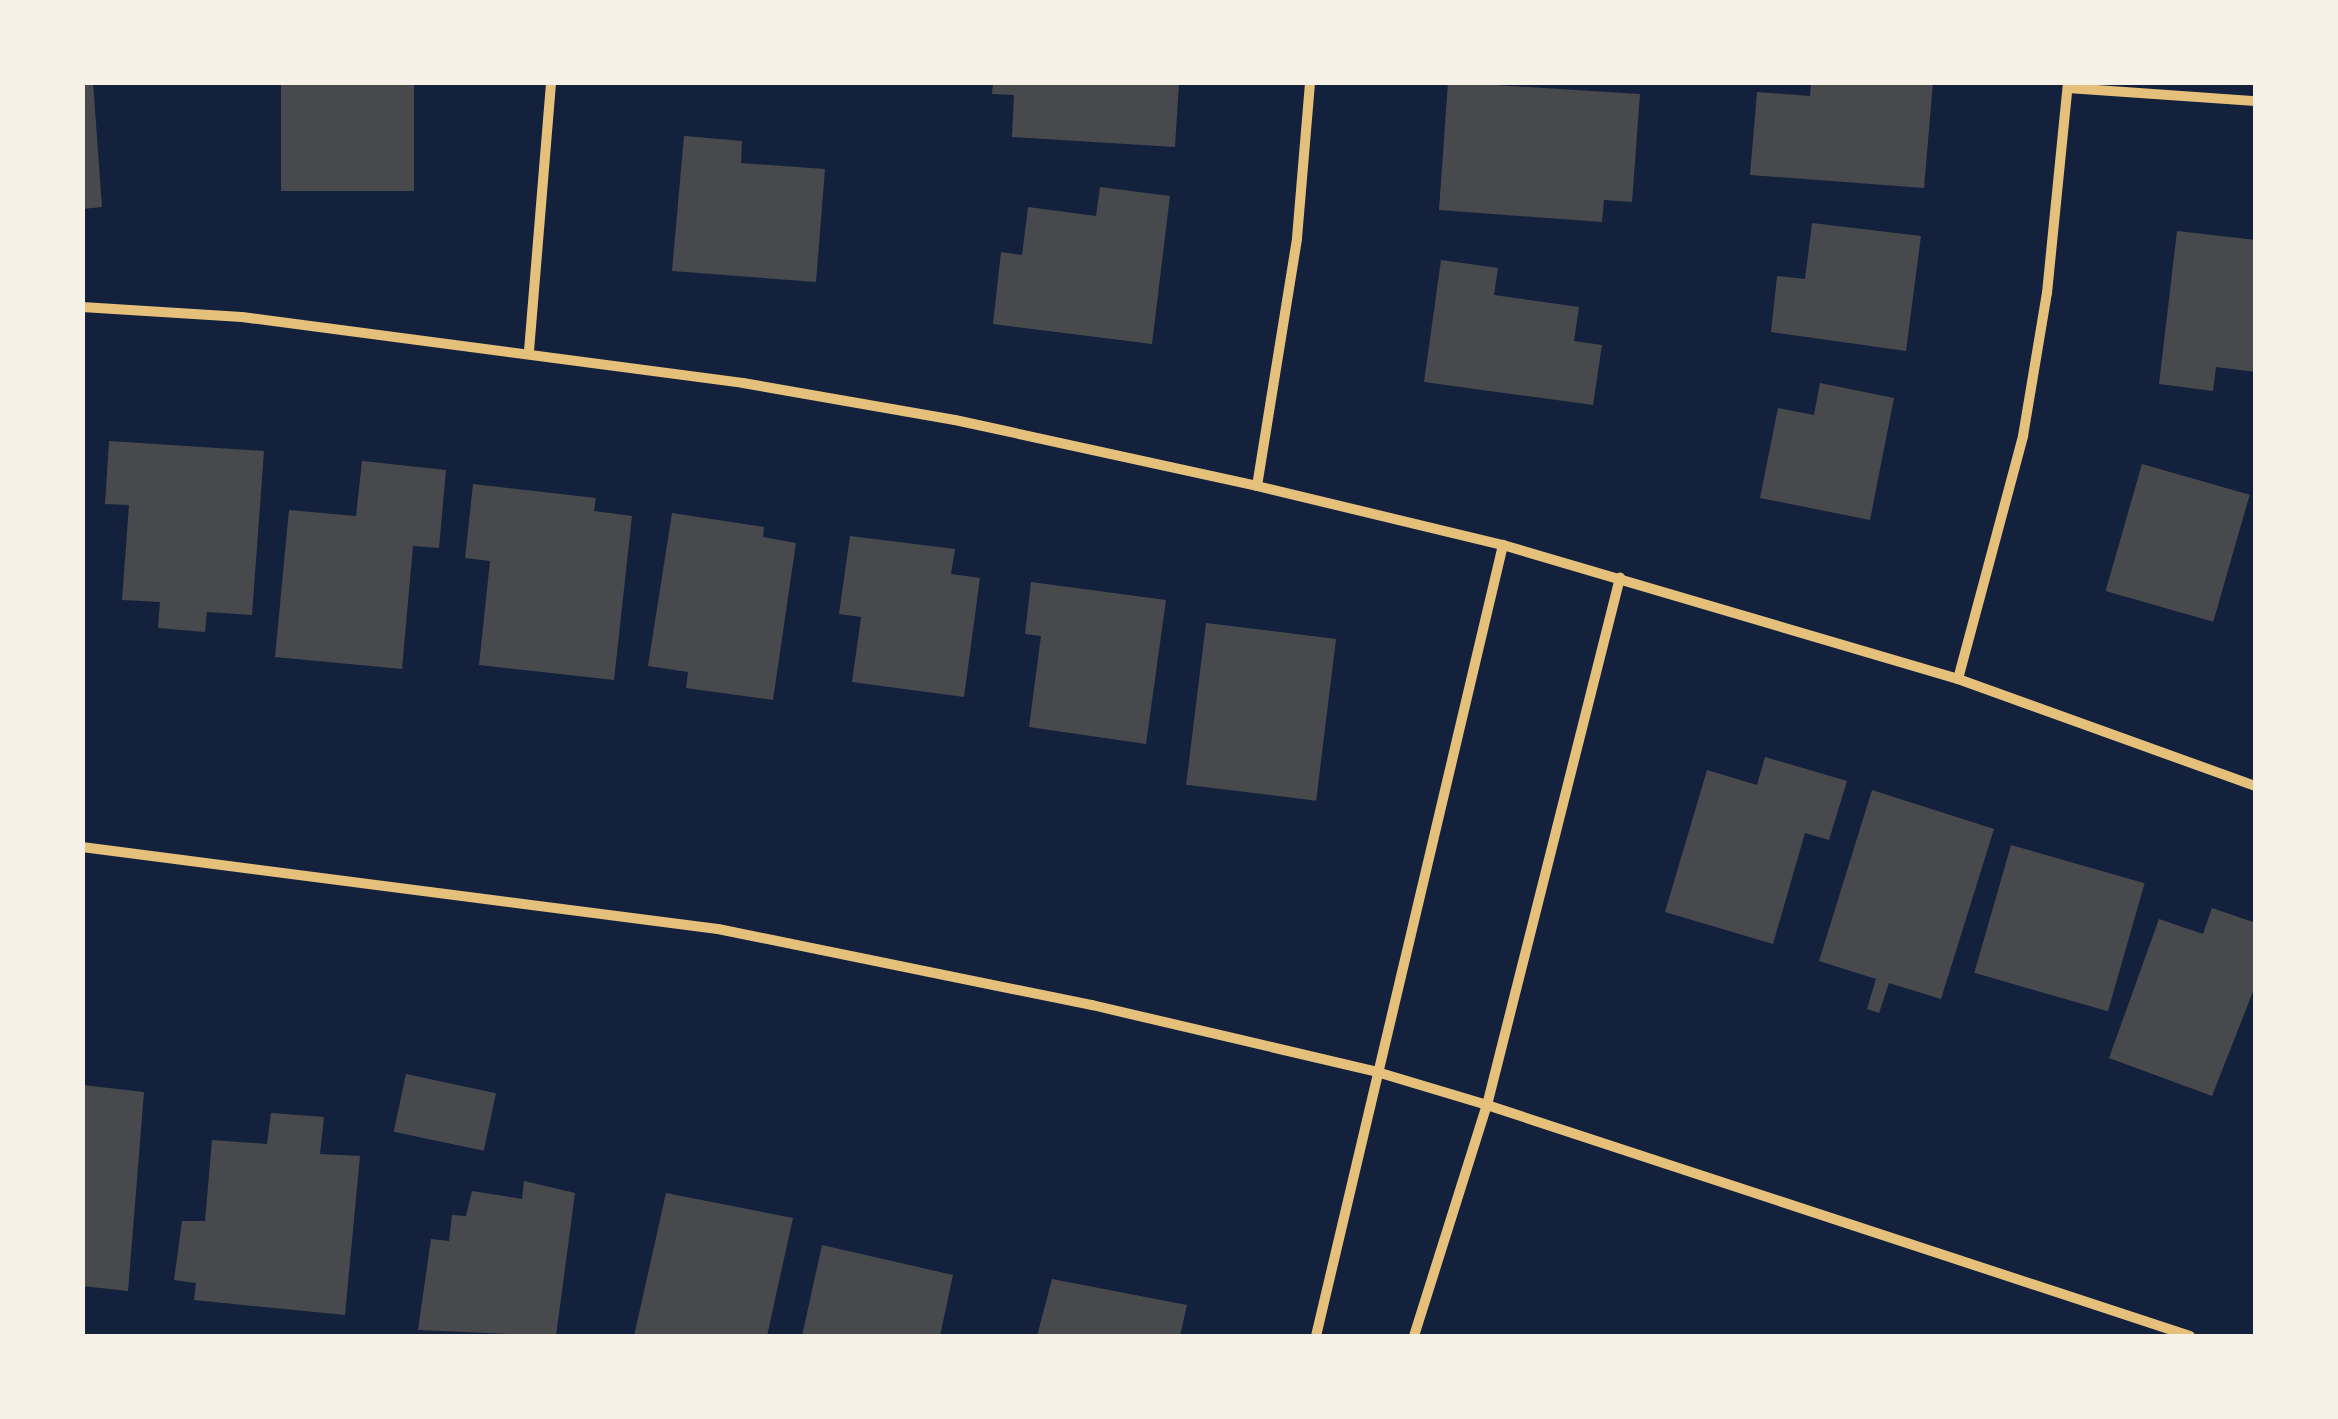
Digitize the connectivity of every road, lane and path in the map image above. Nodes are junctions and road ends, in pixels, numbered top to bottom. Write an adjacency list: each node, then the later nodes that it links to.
1 (551, 82): 6 (street)
2 (1310, 82): 7 (street)
3 (2068, 85): 4 (street); 10 (street)
4 (2256, 101)
5 (82, 306): 6 (street)
6 (529, 351): 7 (street)
7 (1257, 486): 8 (street)
8 (1503, 545): 9 (street); 13 (street)
9 (1620, 578): 10 (street); 14 (street)
10 (1958, 679): 11 (street)
11 (2256, 786)
12 (82, 847): 13 (street)
13 (1377, 1072): 14 (street); 15 (street)
14 (1486, 1105): 16 (street); 17 (street)
15 (1316, 1336)
16 (1414, 1336)
17 (2190, 1336)

